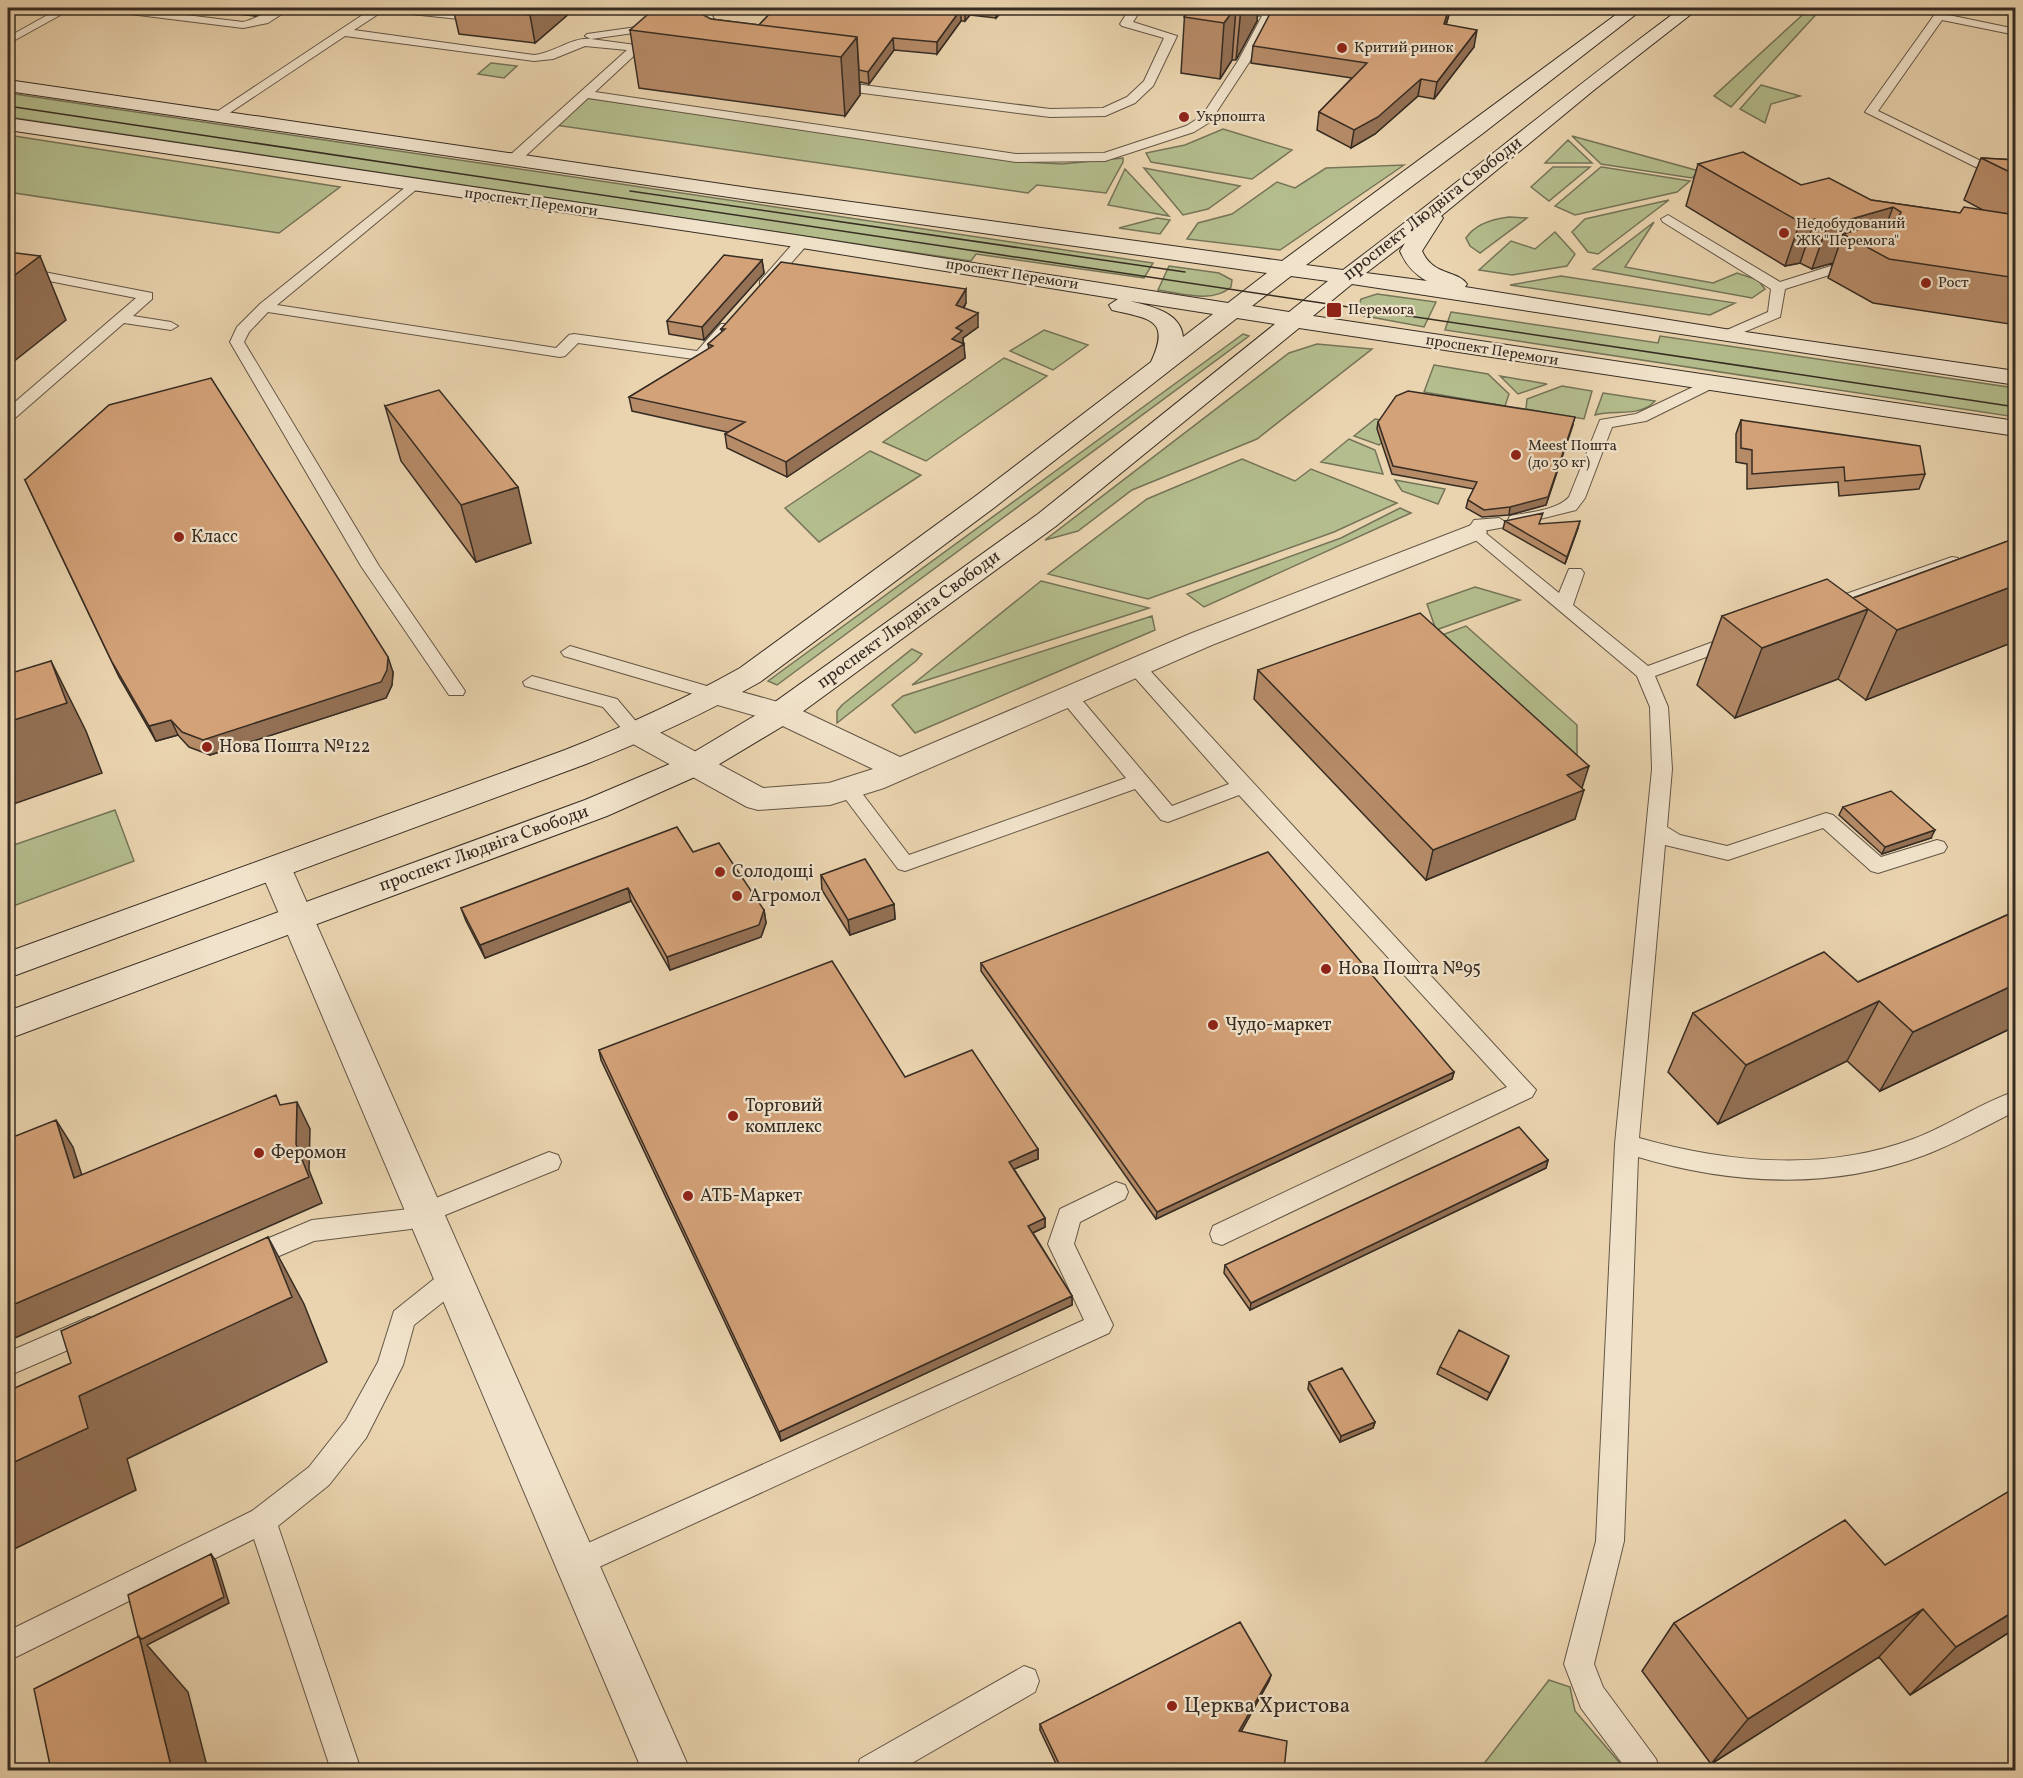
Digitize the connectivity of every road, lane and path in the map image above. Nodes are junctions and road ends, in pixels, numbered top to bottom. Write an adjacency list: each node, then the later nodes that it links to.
1 (67, 8): 16 (lane)
2 (106, 8): 3 (lane)
3 (285, 8)
4 (380, 8): 15 (lane)
5 (384, 8): 12 (lane)
6 (702, 8): 20 (lane)
7 (1136, 8): 21 (lane)
8 (1226, 8): 27 (lane)
9 (1635, 8): 36 (main road, проспект Людвіга Свободи)
10 (1691, 8): 31 (main road, проспект Людвіга Свободи)
11 (1942, 12): 14 (lane); 29 (lane)
12 (459, 16)
13 (668, 26): 17 (lane)
14 (2016, 32)
15 (338, 33): 17 (lane); 24 (lane)
16 (8, 41)
17 (584, 42): 18 (lane)
18 (636, 48): 19 (lane); 23 (lane)
19 (677, 54)
20 (710, 54)
21 (813, 82)
22 (8, 85): 24 (main road)
23 (586, 94): 27 (lane); 28 (lane)
24 (218, 115): 28 (main road)
25 (8, 124): 30 (main road, проспект Перемоги)
26 (1134, 134): 27 (lane)
27 (1144, 146)
28 (514, 159): 36 (main road)
29 (2016, 183)
30 (412, 186): 33 (main road, проспект Перемоги); 41 (lane)
31 (1444, 204): 38 (main road, проспект Людвіга Свободи); 47 (main road)
32 (1668, 219): 39 (lane)
33 (802, 242): 34 (main road, проспект Перемоги); 40 (lane)
34 (839, 248): 42 (main road, проспект Перемоги); 48 (main road)
35 (1865, 259): 39 (lane)
36 (1287, 268): 38 (main road); 42 (main road, проспект Людвіга Свободи)
37 (8, 269): 44 (lane)
38 (1347, 277): 45 (main road, проспект Людвіга Свободи); 47 (main road)
39 (1778, 286): 47 (lane)
40 (752, 298)
41 (265, 307): 43 (lane); 63 (lane)
42 (1235, 309): 45 (main road, проспект Перемоги); 48 (main road, проспект Людвіга Свободи)
43 (737, 315)
44 (120, 318): 46 (lane); 51 (lane)
45 (1296, 319): 50 (main road, проспект Перемоги); 66 (main road, проспект Людвіга Свободи)
46 (171, 326)
47 (1725, 336): 49 (main road)
48 (1161, 366): 64 (main road, проспект Людвіга Свободи)
49 (2016, 378)
50 (1712, 383): 52 (main road, проспект Перемоги); 53 (lane)
51 (8, 416)
52 (2016, 429)
53 (1474, 532): 56 (lane); 60 (main road)
54 (1971, 555): 57 (lane)
55 (1575, 573): 56 (lane)
56 (1564, 606): 61 (lane)
57 (1814, 612)
58 (1757, 632): 61 (lane)
59 (570, 652): 64 (lane)
60 (1137, 668): 65 (main road); 71 (lane)
61 (1646, 673): 73 (lane)
62 (532, 682): 67 (lane)
63 (456, 691)
64 (717, 695): 66 (main road); 67 (main road, проспект Людвіга Свободи)
65 (1069, 697): 69 (main road); 70 (lane)
66 (782, 713): 68 (main road, проспект Людвіга Свободи); 69 (main road)
67 (635, 732): 68 (main road); 75 (main road, проспект Людвіга Свободи)
68 (695, 765): 72 (main road); 76 (main road, проспект Людвіга Свободи)
69 (899, 769): 72 (main road)
70 (1140, 780): 71 (lane); 72 (lane)
71 (1242, 786): 84 (lane)
72 (848, 789)
73 (1655, 829): 74 (lane); 80 (lane)
74 (1937, 847)
75 (276, 869): 76 (main road); 77 (main road, проспект Людвіга Свободи)
76 (296, 918): 78 (main road, проспект Людвіга Свободи); 83 (main road)
77 (8, 965)
78 (8, 1024)
79 (2016, 1100): 80 (lane)
80 (1627, 1144): 96 (lane)
81 (549, 1162): 83 (lane)
82 (1116, 1192): 90 (lane)
83 (424, 1213): 85 (lane); 86 (main road)
84 (1222, 1234)
85 (225, 1269)
86 (453, 1279): 89 (lane); 90 (main road)
87 (105, 1321): 88 (lane)
88 (8, 1364)
89 (262, 1521): 91 (lane); 93 (lane)
90 (576, 1563): 94 (main road)
91 (8, 1646)
92 (1024, 1681): 95 (lane)
93 (346, 1770)
94 (666, 1770)
95 (871, 1770)
96 (1645, 1770)

